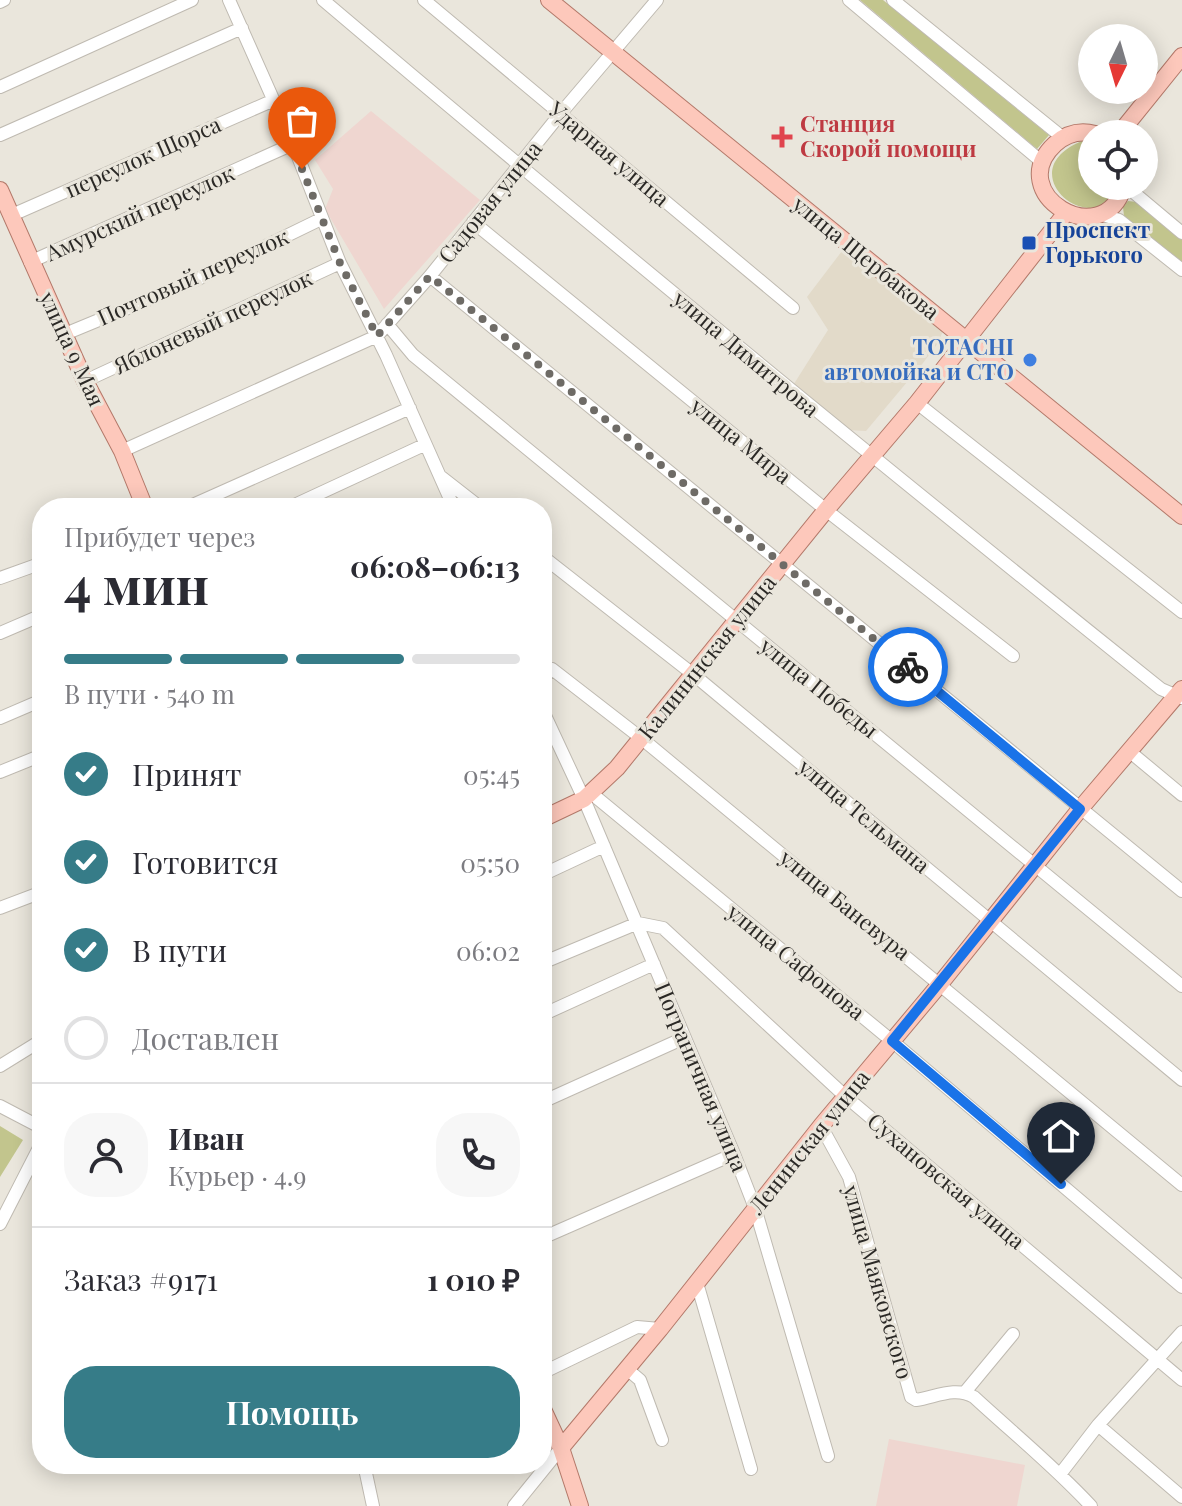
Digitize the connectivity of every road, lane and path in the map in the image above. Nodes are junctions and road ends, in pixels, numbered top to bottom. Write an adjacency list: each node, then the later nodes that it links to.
1 (192, 0): 12 (street)
2 (229, 0): 9 (street)
3 (323, 0): 21 (street, улица Димитрова)
4 (424, 0): 14 (street, Ударная улица)
5 (549, 0): 10 (main road, улица Щербакова)
6 (657, 0): 10 (street, Садовая улица)
7 (849, 0): 20 (street)
8 (893, 0): 18 (street)
9 (242, 28): 13 (street); 17 (street)
10 (614, 53): 14 (street, Садовая улица); 39 (main road, улица Щербакова)
11 (1182, 56): 15 (main road)
12 (0, 87)
13 (274, 100): 19 (street); 27 (street, переулок Щорса)
14 (561, 113): 21 (street, Садовая улица); 35 (street, Ударная улица)
15 (1130, 120)
16 (1078, 134): 18 (main road)
17 (0, 135)
18 (1062, 137): 20 (main road)
19 (293, 144): 28 (street); 31 (street, Амурский переулок)
20 (1042, 162): 25 (main road)
21 (519, 166): 29 (street, Садовая улица); 45 (street, улица Димитрова)
22 (0, 190): 27 (main road, улица 9 Мая)
23 (1117, 200): 26 (main road)
24 (1142, 200): 30 (street)
25 (1065, 214): 26 (main road); 39 (main road, Калининская улица)
26 (1100, 214): 33 (street)
27 (12, 215): 31 (main road, улица 9 Мая)
28 (321, 219): 32 (street); 37 (street, Почтовый переулок)
29 (473, 222): 34 (street, Садовая улица); 52 (street, улица Мира)
30 (1182, 233)
31 (30, 262): 37 (main road, улица 9 Мая)
32 (340, 263): 38 (street); 40 (street, Яблоневый переулок)
33 (1182, 270)
34 (430, 276): 36 (street, Садовая улица); 55 (street)
35 (793, 308)
36 (387, 324): 38 (street, Садовая улица); 60 (street, улица Победы)
37 (65, 334): 40 (main road, улица 9 Мая)
38 (377, 336): 42 (street); 44 (street, Садовая улица)
39 (965, 339): 41 (main road, Калининская улица); 53 (main road, улица Щербакова)
40 (85, 381): 44 (main road, улица 9 Мая)
41 (917, 403): 45 (main road, Калининская улица); 58 (street)
42 (410, 408): 43 (street); 48 (street)
43 (424, 445): 46 (street); 49 (street)
44 (122, 451): 47 (main road, улица 9 Мая)
45 (871, 457): 52 (main road, Калининская улица); 65 (street, улица Димитрова)
46 (437, 474): 50 (street); 51 (street)
47 (141, 498)
48 (208, 498)
49 (310, 498)
50 (449, 498)
51 (468, 498)
52 (826, 510): 55 (main road, Калининская улица); 62 (street, улица Мира)
53 (1182, 516)
54 (552, 564): 64 (street, улица Тельмана)
55 (784, 564): 60 (main road, Калининская улица); 75 (street)
56 (32, 567): 57 (street)
57 (0, 578)
58 (1182, 612)
59 (32, 619): 61 (street)
60 (736, 620): 64 (main road, Калининская улица); 78 (street, улица Победы)
61 (0, 633)
62 (1013, 656)
63 (552, 669): 69 (street, улица Баневура)
64 (694, 675): 69 (main road, Калининская улица); 83 (street, улица Тельмана)
65 (1181, 694): 70 (main road, Ленинская улица)
66 (32, 704): 67 (street)
67 (0, 718)
68 (552, 728): 74 (street, Пограничная улица)
69 (641, 738): 74 (main road, Калининская улица); 87 (street, улица Баневура)
70 (1129, 751): 73 (street); 75 (main road, Ленинская улица)
71 (32, 759): 72 (street)
72 (0, 772)
73 (1182, 795)
74 (588, 796): 76 (main road, Калининская улица); 77 (street, Пограничная улица); 91 (street, улица Сафонова)
75 (1080, 809): 78 (main road, Ленинская улица); 80 (street)
76 (552, 814)
77 (604, 846): 79 (street); 84 (street, Пограничная улица)
78 (1035, 863): 83 (main road, Ленинская улица); 88 (street, улица Победы)
79 (552, 870)
80 (1182, 891)
81 (32, 896): 82 (street)
82 (0, 908)
83 (990, 920): 87 (main road, Ленинская улица); 94 (street, улица Тельмана)
84 (638, 923): 85 (street); 86 (street, Пограничная улица); 95 (street, Сухановская улица)
85 (552, 959)
86 (654, 964): 89 (street); 90 (street, Пограничная улица)
87 (940, 984): 91 (main road, Ленинская улица); 102 (street, улица Баневура)
88 (1182, 986)
89 (552, 1010)
90 (684, 1038): 96 (street); 100 (street, Пограничная улица)
91 (892, 1041): 95 (main road, Ленинская улица); 107 (street, улица Сафонова)
92 (32, 1046): 93 (street)
93 (0, 1066)
94 (1182, 1080)
95 (845, 1096): 99 (main road, Ленинская улица); 111 (street, Сухановская улица)
96 (552, 1097)
97 (0, 1106): 98 (street)
98 (32, 1123)
99 (821, 1126): 103 (main road, Ленинская улица); 115 (street, улица Маяковского)
100 (734, 1154): 103 (street, Пограничная улица); 105 (street)
101 (32, 1162): 104 (street)
102 (1182, 1185)
103 (755, 1208): 106 (main road, Ленинская улица); 120 (street, Пограничная улица)
104 (0, 1224)
105 (552, 1234)
106 (697, 1283): 108 (main road, Ленинская улица); 122 (street)
107 (1182, 1287)
108 (660, 1329): 112 (street); 113 (main road, Ленинская улица)
109 (1182, 1332): 111 (street)
110 (1013, 1334): 115 (street)
111 (1159, 1360): 114 (street, Сухановская улица); 116 (street)
112 (552, 1368)
113 (627, 1369): 118 (street); 119 (main road, Ленинская улица)
114 (1182, 1380)
115 (965, 1392): 123 (street)
116 (1098, 1425): 123 (street); 126 (street)
117 (552, 1429): 119 (main road)
118 (662, 1440)
119 (561, 1448): 121 (street); 129 (main road)
120 (828, 1456)
121 (552, 1459)
122 (751, 1469)
123 (1061, 1473): 130 (street)
124 (366, 1474): 127 (street)
125 (540, 1474): 128 (street)
126 (1182, 1497)
127 (373, 1506)
128 (514, 1506)
129 (580, 1506)
130 (1091, 1506)

